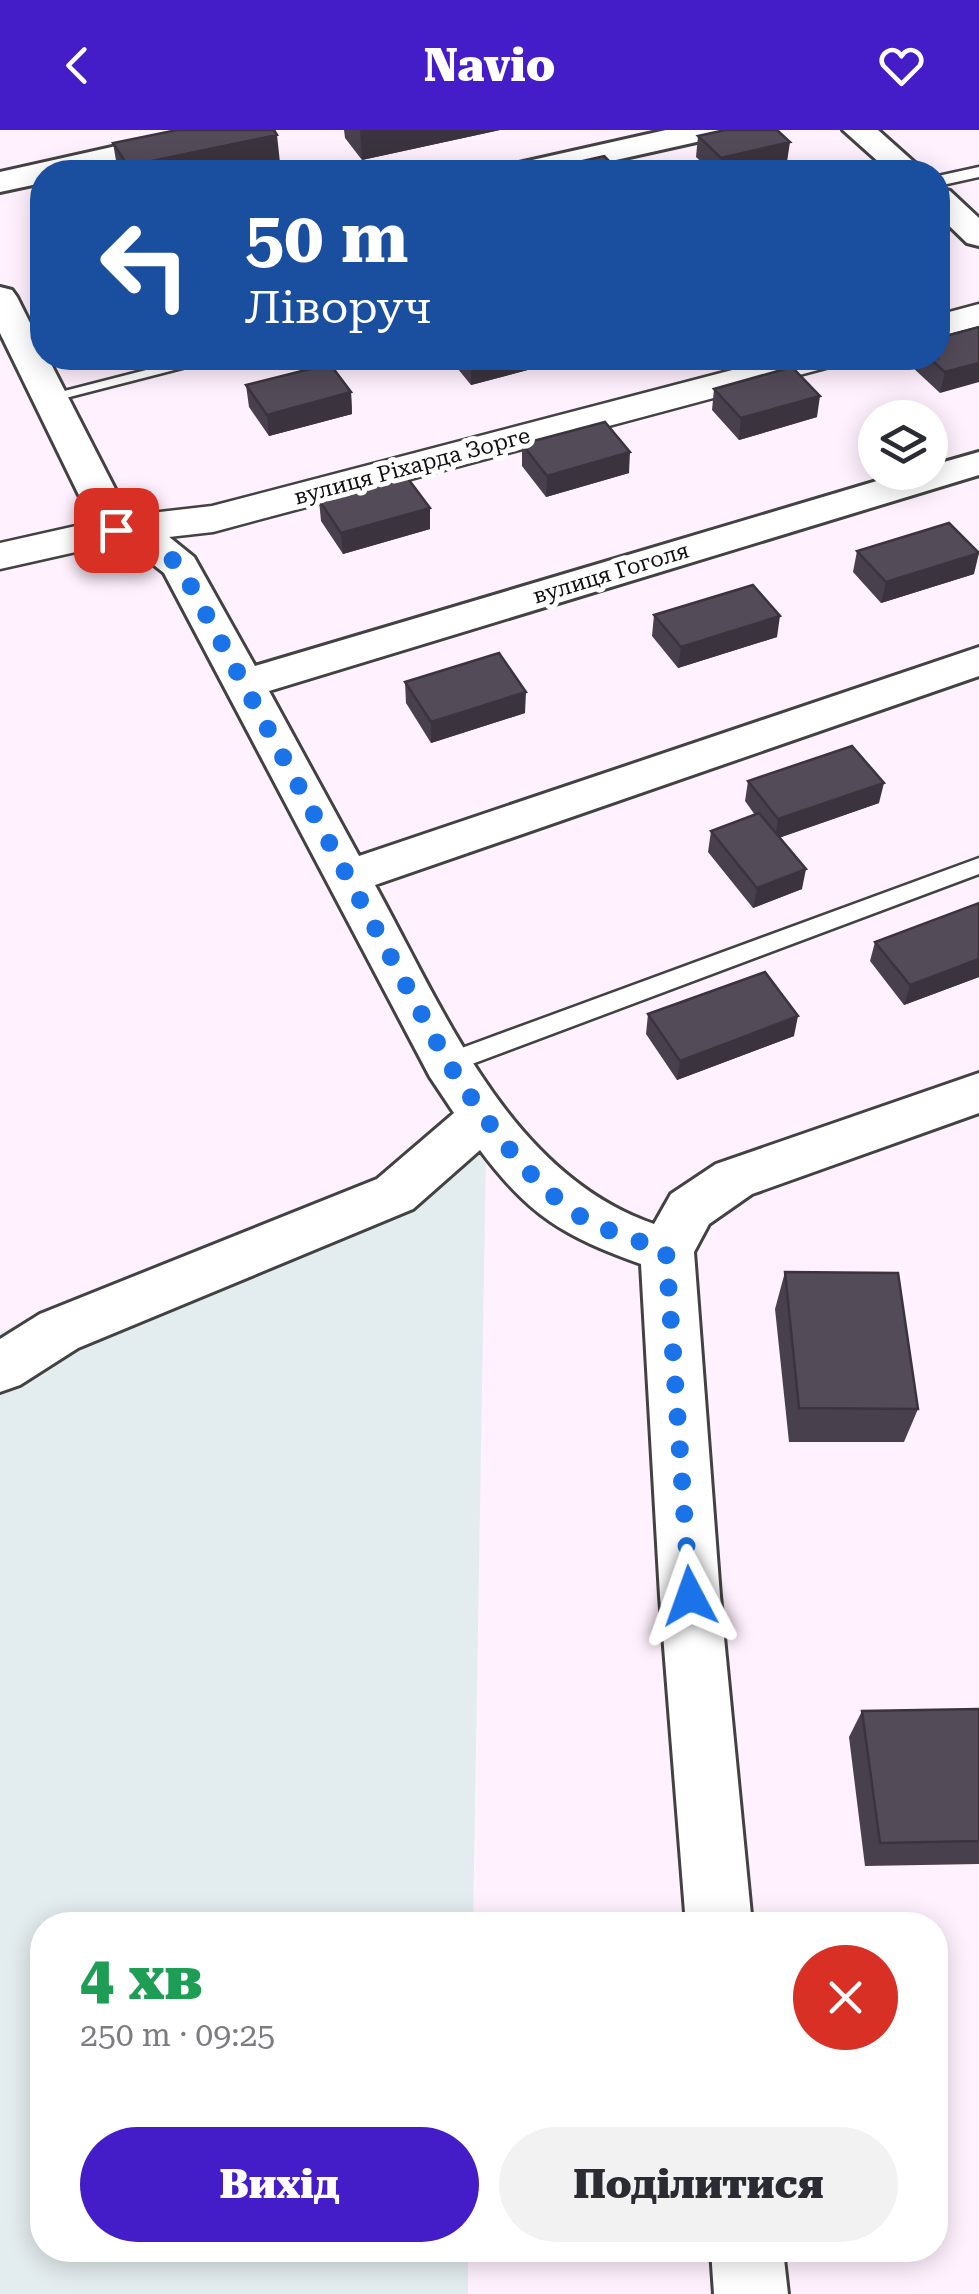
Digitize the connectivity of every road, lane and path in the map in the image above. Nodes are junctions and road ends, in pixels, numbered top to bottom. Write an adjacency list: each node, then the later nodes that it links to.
1 (230, 130): 4 (street)
2 (708, 130): 5 (street)
3 (859, 130): 6 (street)
4 (100, 160)
5 (574, 160)
6 (895, 160)
7 (979, 172): 9 (lane)
8 (30, 176): 10 (street)
9 (950, 178)
10 (0, 182)
11 (950, 209): 12 (street)
12 (979, 236)
13 (9, 291): 16 (street)
14 (979, 315): 15 (street)
15 (950, 323)
16 (30, 345)
17 (40, 370): 20 (street)
18 (162, 370): 20 (lane)
19 (775, 370): 22 (street, вулиця Ріхарда Зорге)
20 (50, 397): 23 (street)
21 (979, 463): 27 (street, вулиця Гоголя)
22 (212, 519): 23 (street, вулиця Ріхарда Зорге); 25 (street)
23 (116, 530): 24 (street, вулиця Ріхарда Зорге); 25 (street)
24 (0, 556)
25 (180, 566): 27 (street)
26 (979, 660): 29 (street)
27 (244, 684): 29 (street)
28 (979, 866): 30 (lane)
29 (348, 876): 30 (street)
30 (448, 1063): 32 (street)
31 (979, 1093): 33 (street)
32 (483, 1117): 33 (street); 34 (street)
33 (666, 1251): 35 (street)
34 (0, 1368)
35 (718, 1912)
36 (748, 2262): 37 (street)
37 (751, 2294)

